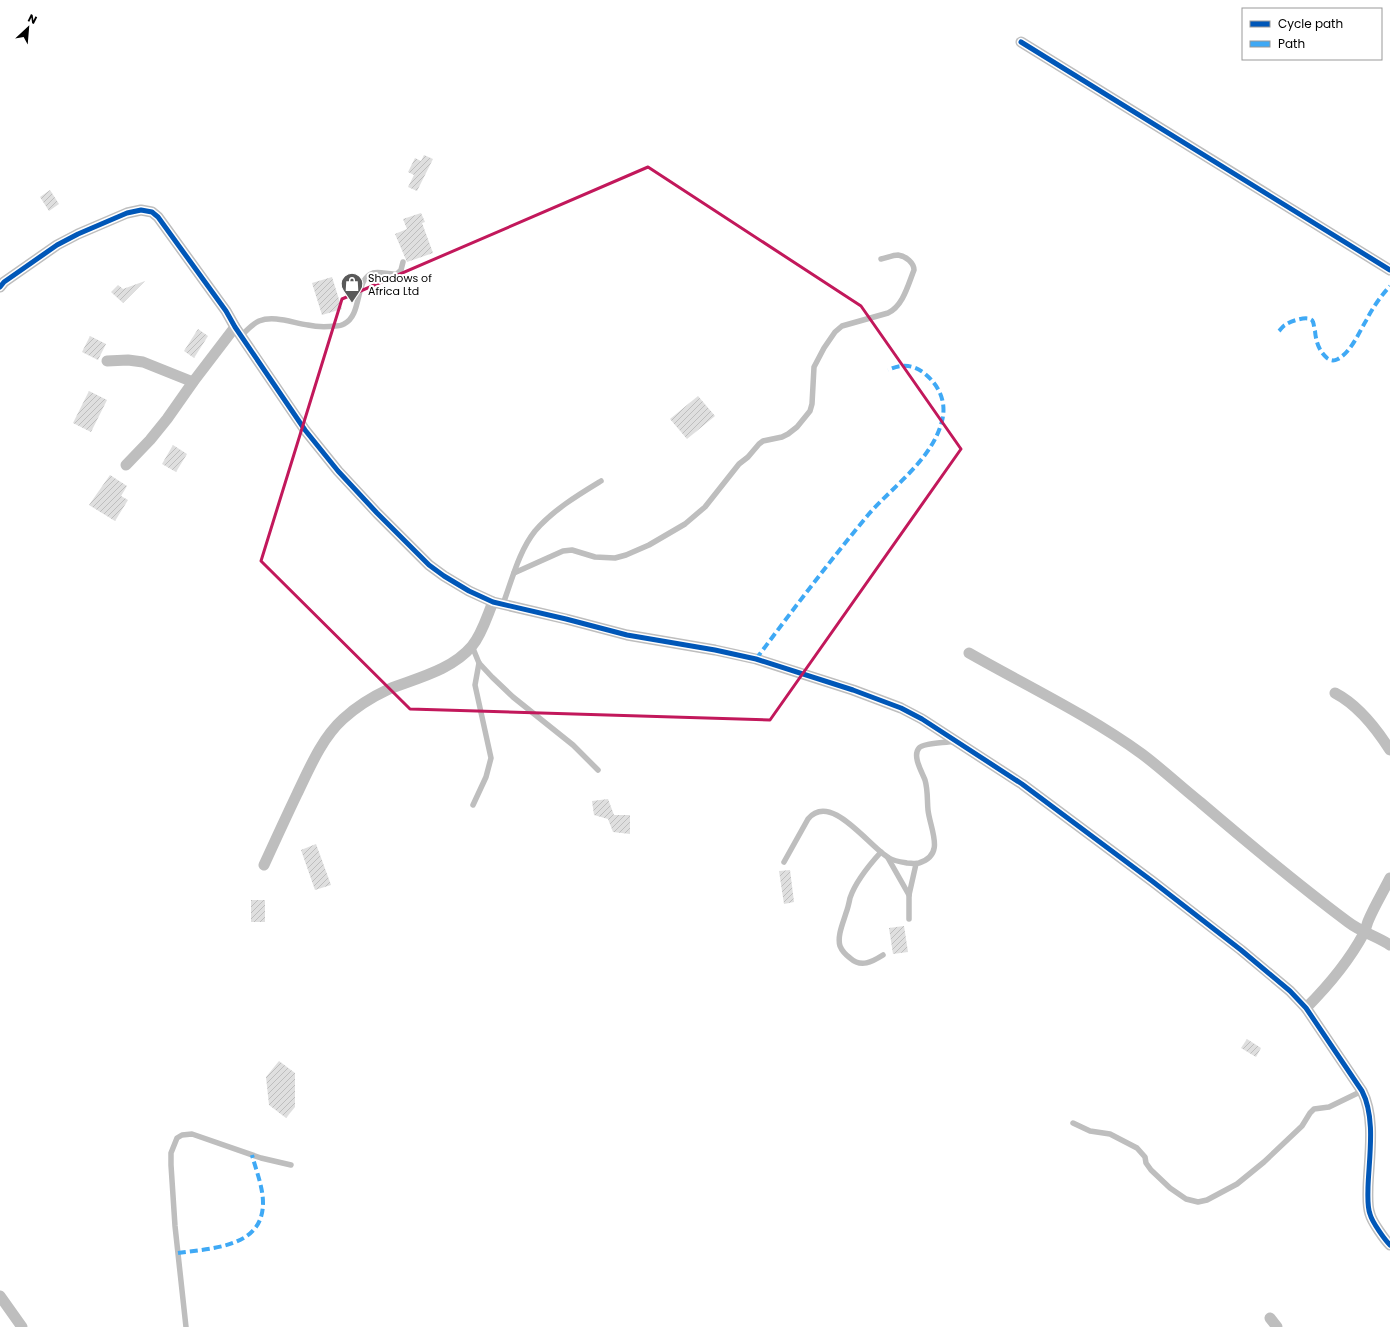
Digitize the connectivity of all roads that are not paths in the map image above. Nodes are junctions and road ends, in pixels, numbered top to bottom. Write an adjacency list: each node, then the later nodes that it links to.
1 (1021, 42): 4 (street)
2 (881, 259): 11 (lane)
3 (403, 262): 6 (lane)
4 (1390, 270)
5 (0, 287): 6 (street)
6 (238, 332): 8 (street); 12 (street)
7 (107, 361): 8 (street)
8 (193, 382): 9 (street)
9 (126, 465)
10 (601, 481): 11 (lane)
11 (514, 573): 12 (lane)
12 (498, 603): 13 (street); 17 (street)
13 (472, 646): 15 (lane); 25 (street)
14 (969, 653): 29 (street)
15 (479, 663): 19 (lane); 20 (lane)
16 (1335, 692): 18 (street)
17 (956, 740): 24 (lane); 32 (street)
18 (1390, 750)
19 (598, 770)
20 (473, 805)
21 (881, 852): 22 (lane); 23 (lane); 31 (lane)
22 (888, 857): 24 (lane); 27 (lane)
23 (784, 862)
24 (916, 864): 27 (lane)
25 (264, 865)
26 (1390, 878): 29 (street)
27 (909, 895): 28 (lane)
28 (909, 919)
29 (1364, 932): 30 (street); 32 (street)
30 (1390, 945)
31 (883, 956)
32 (1306, 1008): 33 (street)
33 (1362, 1092): 34 (lane); 36 (street)
34 (1073, 1124)
35 (291, 1165): 40 (lane)
36 (1390, 1246)
37 (0, 1296): 39 (street)
38 (1270, 1318): 41 (street)
39 (22, 1327)
40 (186, 1327)
41 (1277, 1327)

